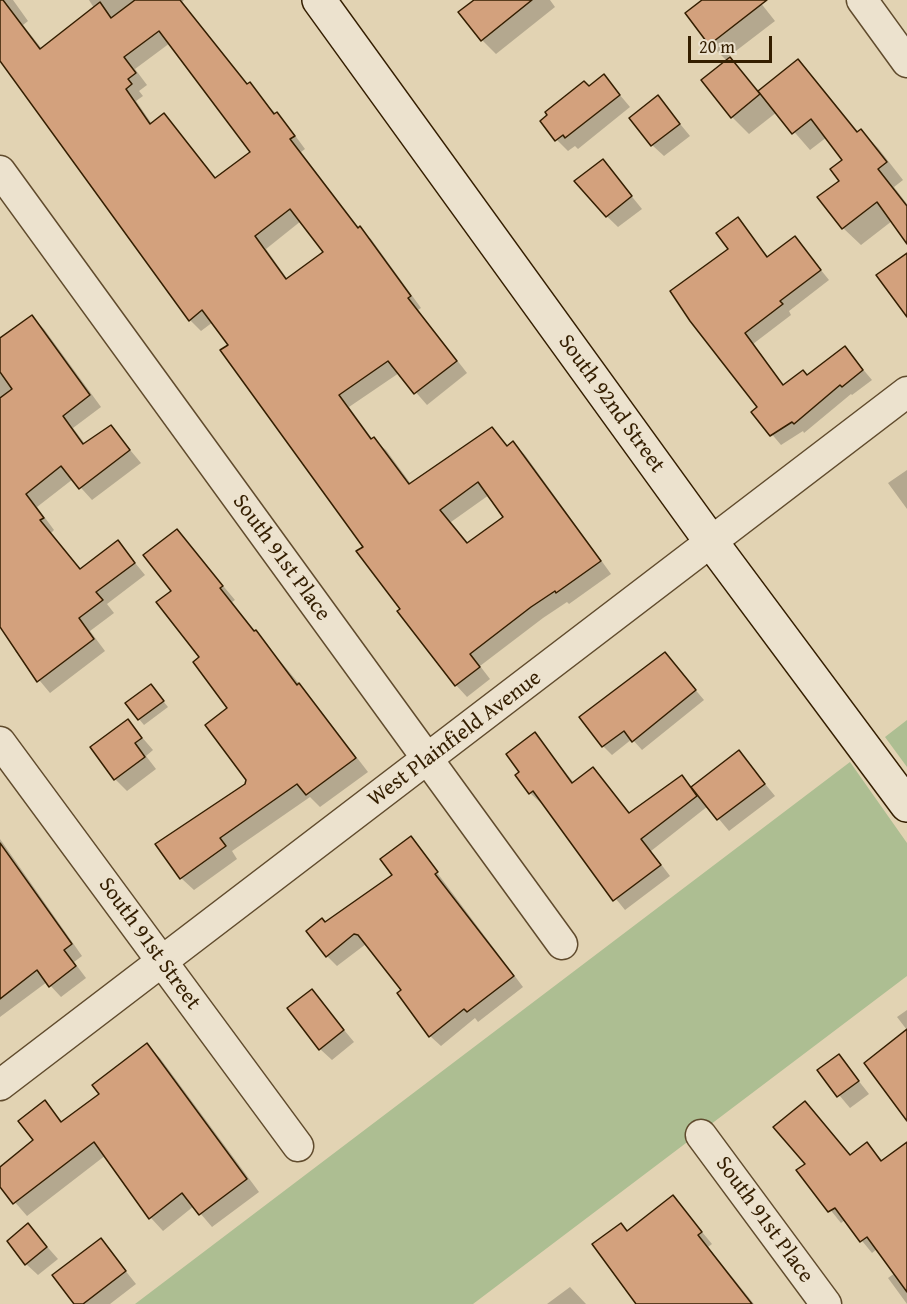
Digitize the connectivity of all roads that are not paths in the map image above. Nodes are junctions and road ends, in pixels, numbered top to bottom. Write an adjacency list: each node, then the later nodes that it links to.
1 (319, 0): 6 (main road, South 92nd Street)
2 (862, 0): 3 (street)
3 (907, 62)
4 (0, 171): 8 (street, South 91st Place)
5 (907, 392): 6 (street, West Plainfield Avenue)
6 (712, 543): 8 (street, West Plainfield Avenue); 9 (main road, South 92nd Street)
7 (0, 742): 11 (street, South 91st Street)
8 (428, 760): 10 (street, South 91st Place); 11 (street, West Plainfield Avenue)
9 (907, 805)
10 (562, 944)
11 (162, 963): 12 (street, West Plainfield Avenue); 14 (street, South 91st Street)
12 (0, 1085)
13 (702, 1136): 15 (street, South 91st Place)
14 (298, 1146)
15 (826, 1304)

